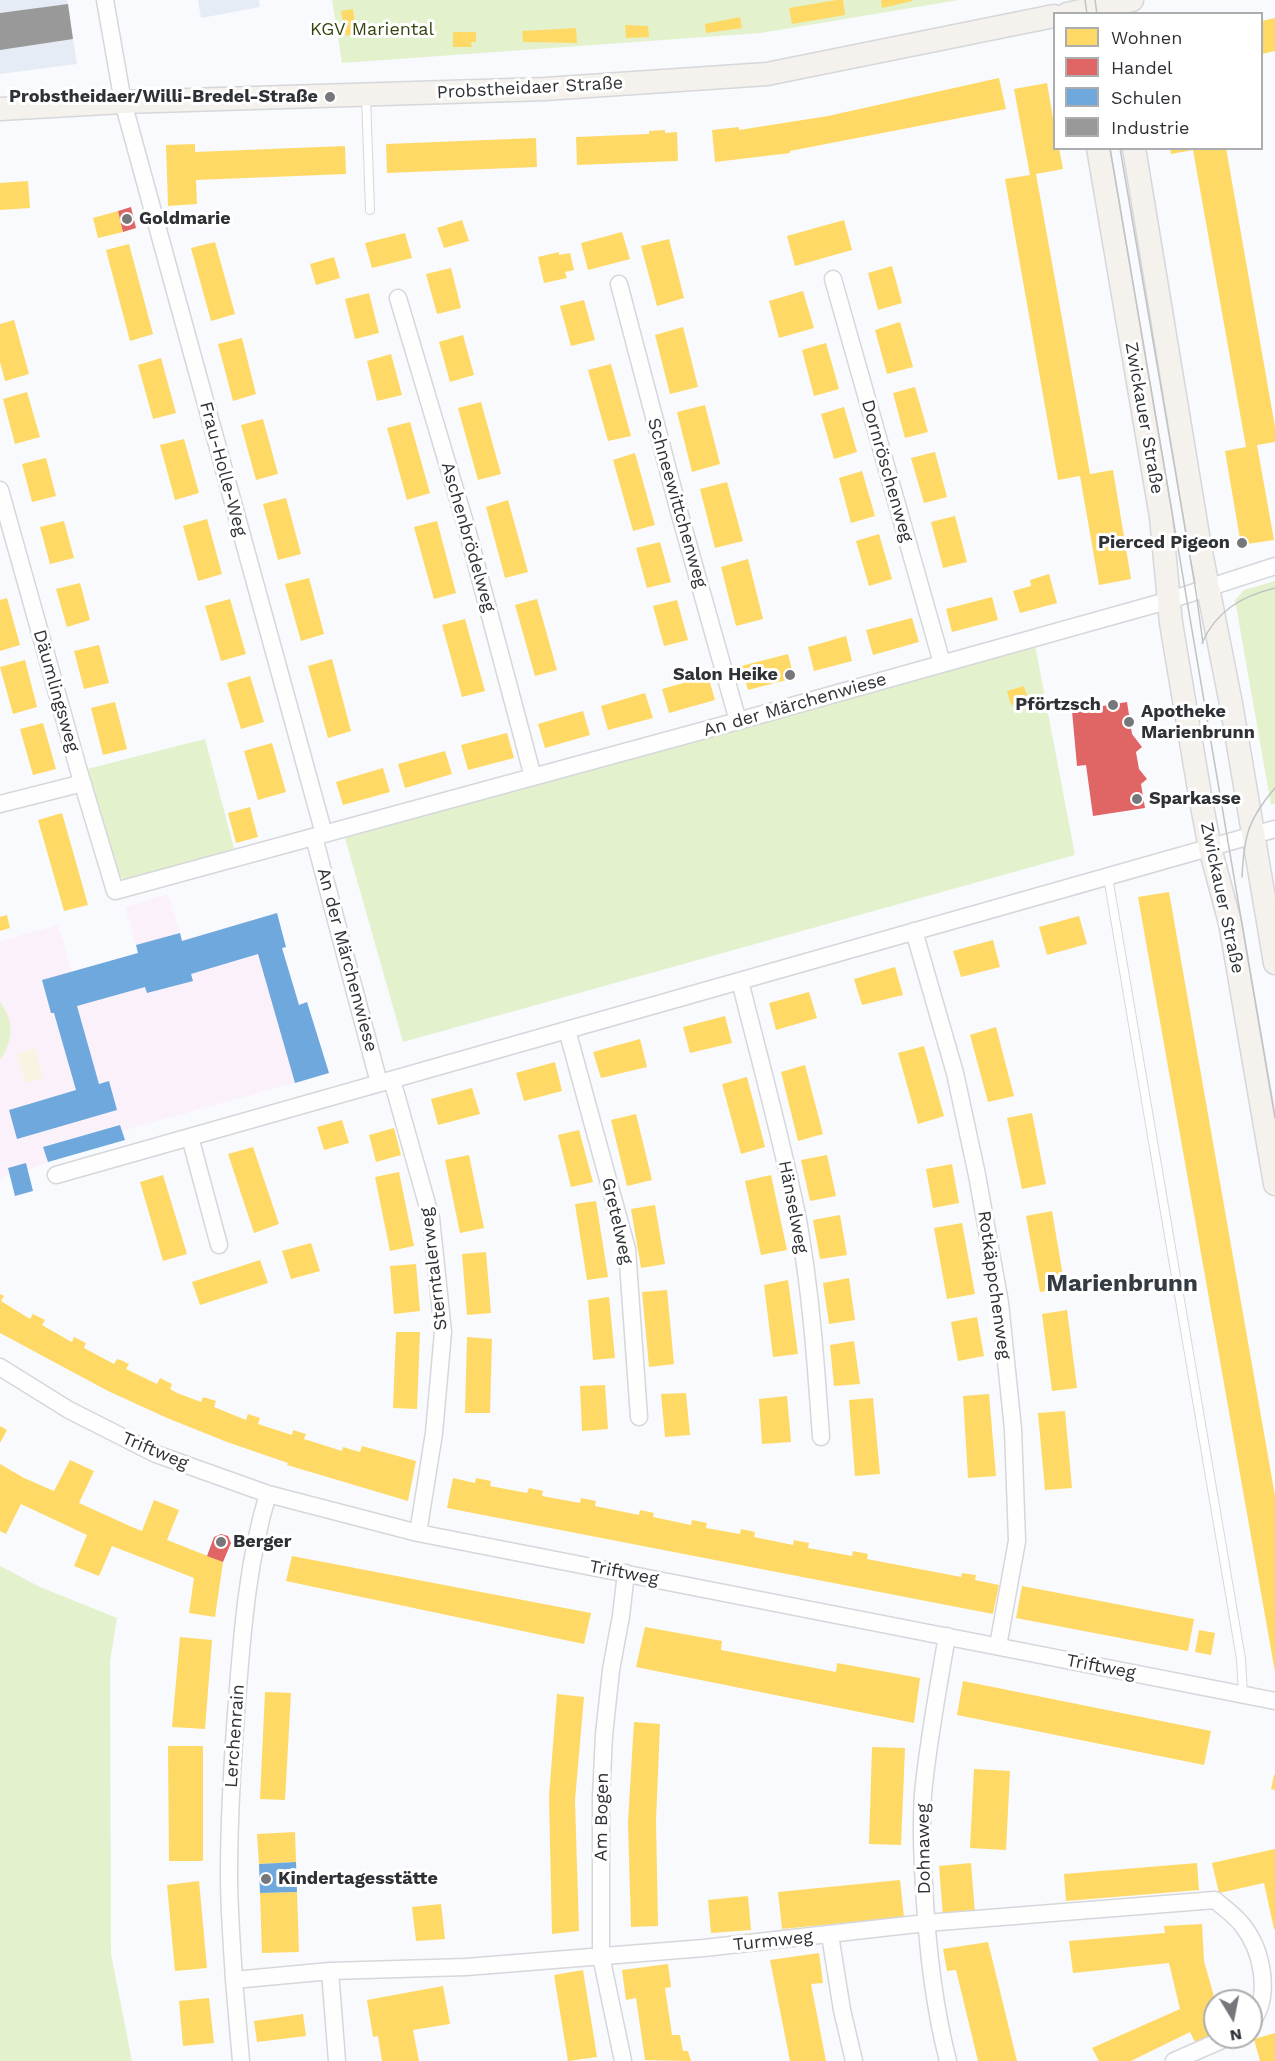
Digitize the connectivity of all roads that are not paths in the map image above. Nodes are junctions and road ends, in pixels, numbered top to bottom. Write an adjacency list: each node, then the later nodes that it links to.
1 (105, 0): 7 (street, Frau-Holle-Weg)
2 (1132, 0): 3 (main road)
3 (1108, 6): 4 (main road)
4 (1074, 12)
5 (1053, 16): 6 (main road, Probstheidaer Straße)
6 (366, 96): 7 (main road, Probstheidaer Straße); 11 (lane)
7 (123, 102): 8 (main road, Probstheidaer Straße); 25 (street, Frau-Holle-Weg)
8 (0, 109)
9 (1098, 150): 18 (main road, Zwickauer Straße)
10 (1134, 150): 17 (main road, Zwickauer Straße)
11 (370, 210)
12 (833, 279): 19 (street, Dornröschenweg)
13 (619, 284): 20 (street, Schneewittchenweg)
14 (398, 298): 21 (street, Aschenbrödelweg)
15 (0, 490): 22 (street, Däumlingsweg)
16 (1275, 566): 17 (street, An der Märchenwiese)
17 (1208, 588): 18 (street, An der Märchenwiese); 24 (main road, Zwickauer Straße)
18 (1170, 600): 19 (street, An der Märchenwiese); 26 (main road, Zwickauer Straße)
19 (942, 663): 20 (street, An der Märchenwiese)
20 (738, 721): 21 (street, An der Märchenwiese)
21 (533, 777): 25 (street, An der Märchenwiese)
22 (83, 783): 23 (street); 28 (street, Däumlingsweg)
23 (0, 804)
24 (1265, 832): 26 (street); 30 (main road, Zwickauer Straße)
25 (319, 836): 28 (street, An der Märchenwiese); 33 (street, An der Märchenwiese)
26 (1210, 848): 27 (street); 36 (main road, Zwickauer Straße)
27 (1108, 877): 29 (street); 46 (lane)
28 (115, 891)
29 (914, 931): 31 (street); 45 (street, Rotkäppchenweg)
30 (1275, 963)
31 (740, 981): 32 (street); 40 (street, Hänselweg)
32 (567, 1030): 33 (street); 39 (street, Gretelweg)
33 (386, 1081): 34 (street); 42 (street, Sterntalerweg)
34 (190, 1137): 35 (street); 37 (street)
35 (56, 1175)
36 (1275, 1184)
37 (219, 1245)
38 (0, 1367): 41 (street, Triftweg)
39 (639, 1417)
40 (821, 1437)
41 (268, 1494): 42 (street, Triftweg); 53 (street, Lerchenrain)
42 (418, 1533): 43 (street, Triftweg)
43 (626, 1573): 44 (street, Triftweg); 50 (street, Am Bogen)
44 (947, 1636): 45 (street, Triftweg); 48 (street, Dohnaweg)
45 (998, 1646): 46 (street, Triftweg)
46 (1244, 1695): 47 (street, Triftweg)
47 (1275, 1701)
48 (926, 1923): 49 (street, Turmweg); 51 (street, Turmweg); 60 (street, Dohnaweg)
49 (830, 1935): 50 (street, Turmweg); 59 (street)
50 (601, 1956): 52 (street, Turmweg); 58 (street, Am Bogen)
51 (1268, 1959): 54 (street)
52 (330, 1971): 53 (street); 57 (street)
53 (234, 1980): 56 (street, Lerchenrain)
54 (1262, 1989)
55 (1203, 2048): 61 (street)
56 (241, 2061)
57 (337, 2061)
58 (623, 2061)
59 (854, 2061)
60 (948, 2061)
61 (1174, 2061)

